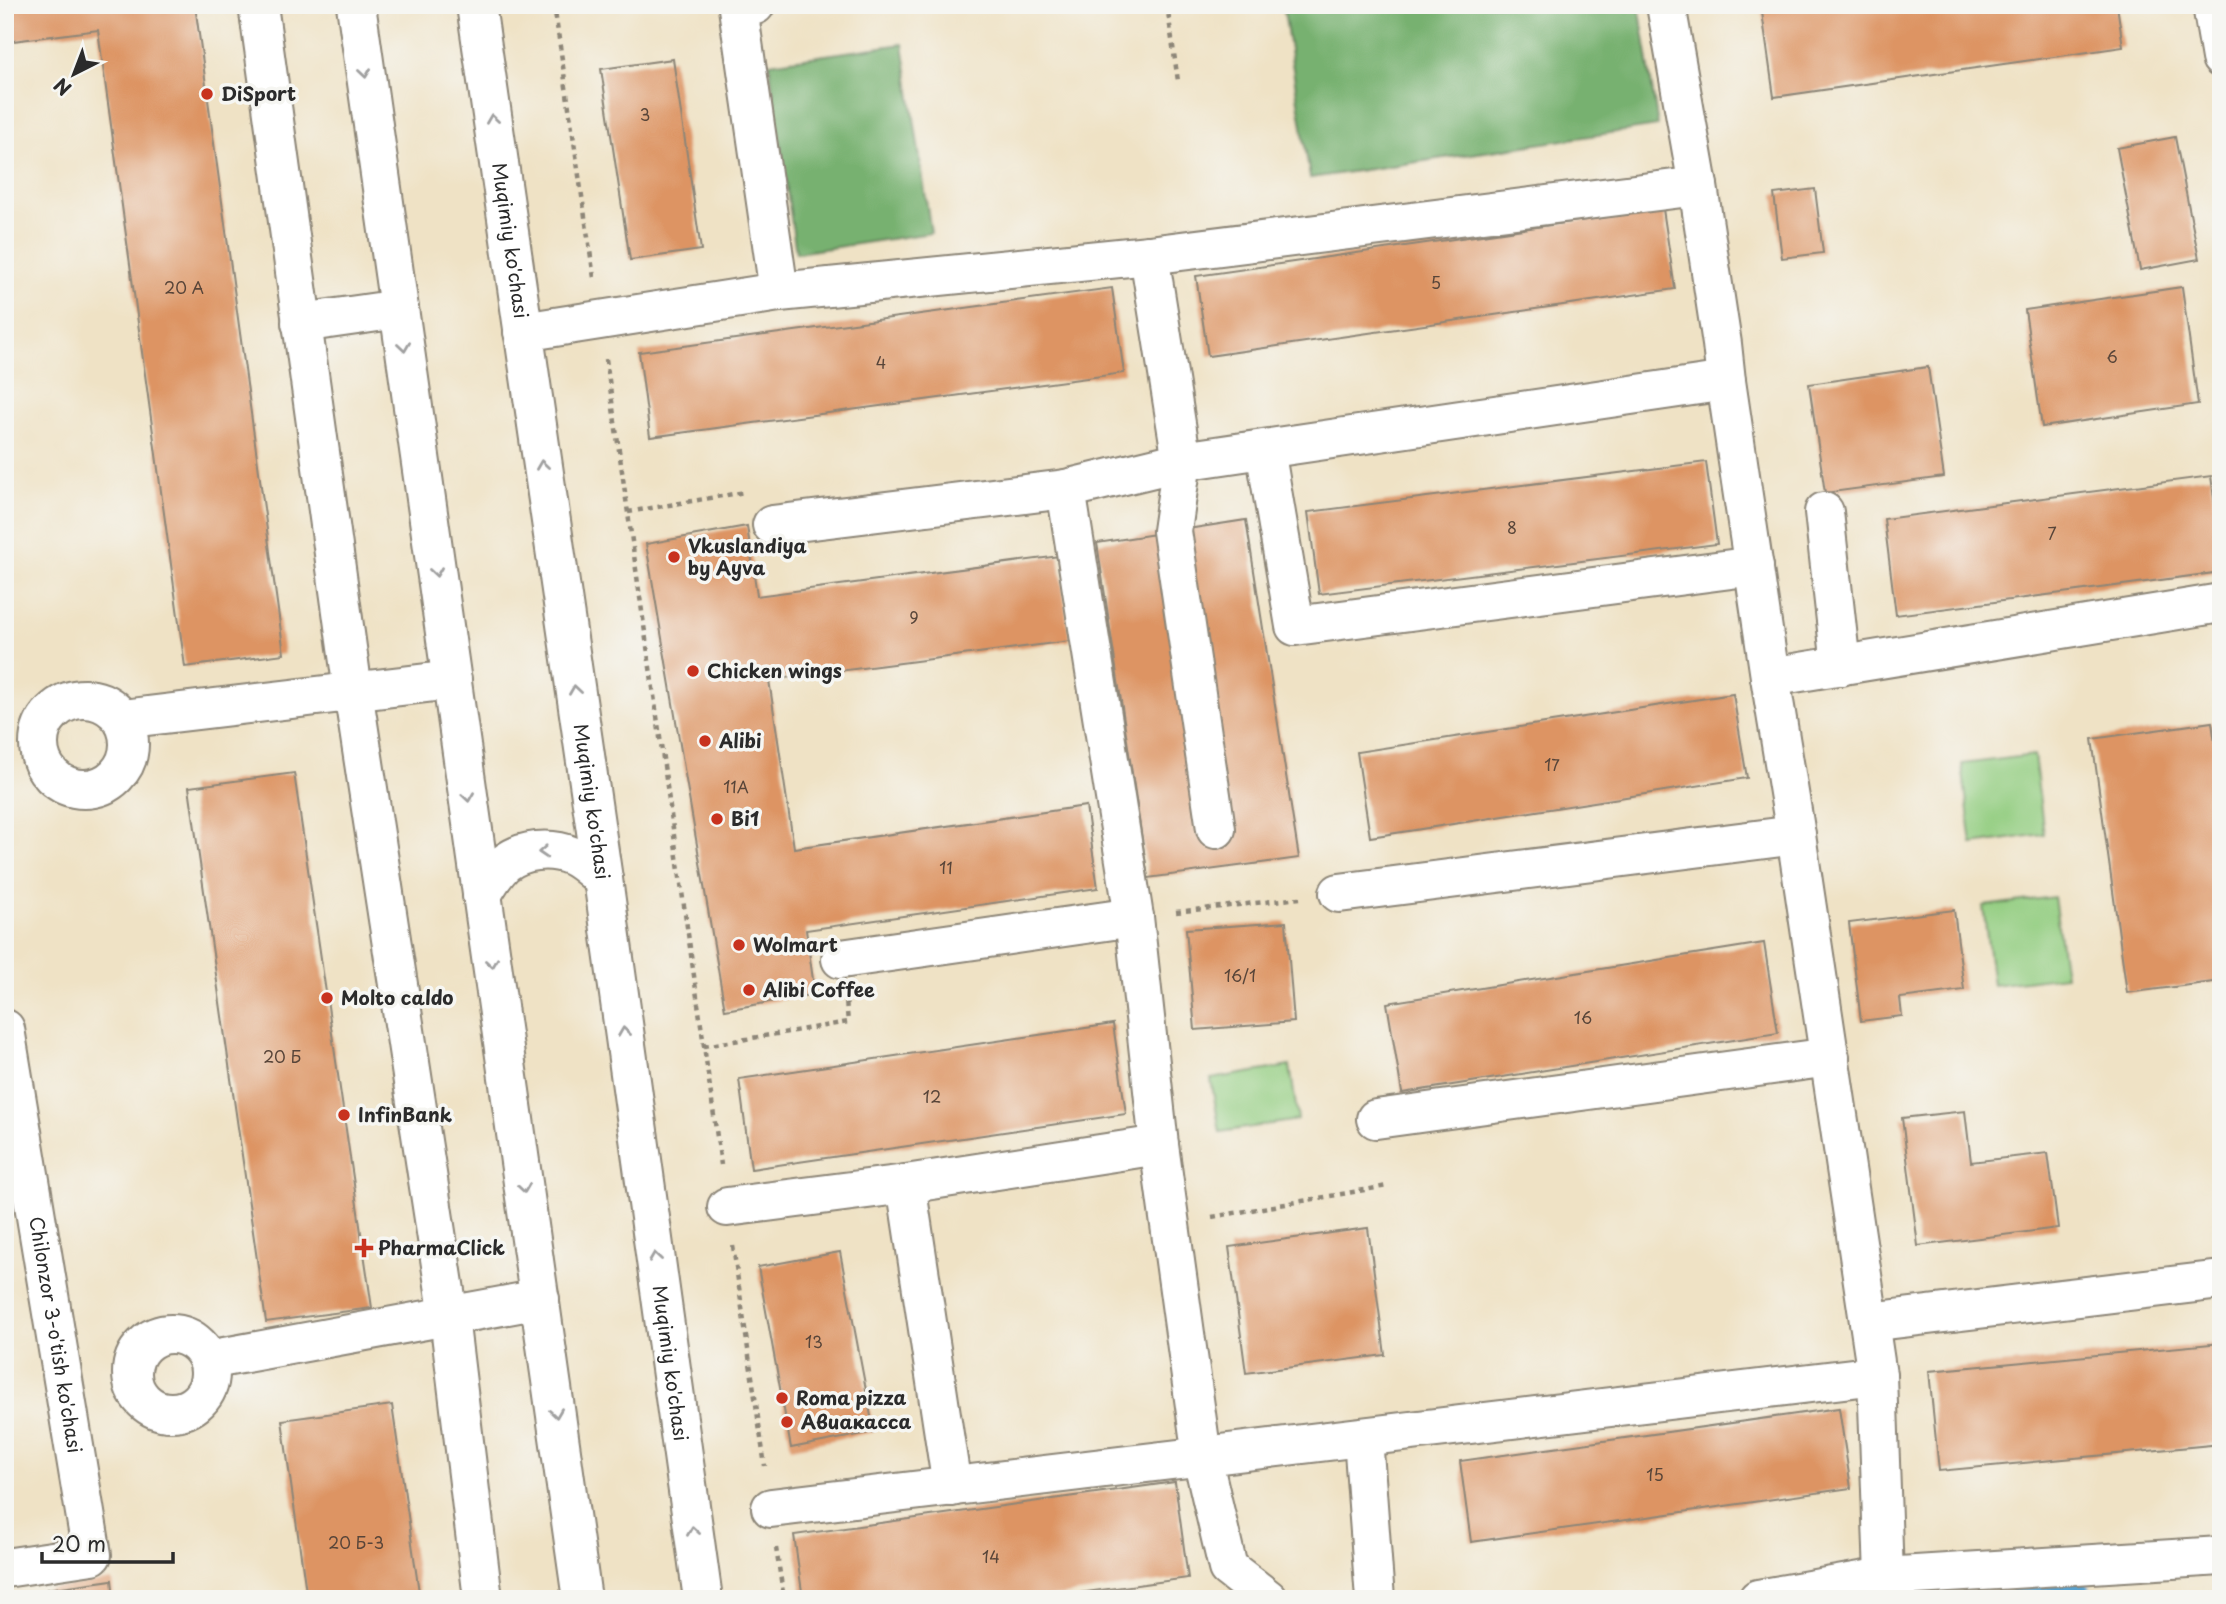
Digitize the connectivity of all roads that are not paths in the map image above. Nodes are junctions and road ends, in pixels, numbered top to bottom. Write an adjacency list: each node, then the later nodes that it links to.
1 (258, 5): 12 (street)
2 (356, 5): 11 (street, one-way to 11)
3 (476, 5): 13 (street, Muqimiy ko'chasi, one-way to 3)
4 (755, 5): 10 (street)
5 (1666, 5): 8 (street)
6 (2212, 5): 7 (street)
7 (2221, 58)
8 (1698, 186): 9 (street); 14 (street)
9 (1149, 255): 10 (street); 16 (street)
10 (779, 292): 13 (street)
11 (399, 309): 12 (street); 24 (street, one-way to 24)
12 (301, 323): 25 (street)
13 (523, 332): 29 (street, Muqimiy ko'chasi, one-way to 13)
14 (1726, 381): 15 (street); 20 (street)
15 (1265, 449): 16 (street); 20 (street)
16 (1182, 461): 17 (street); 27 (street)
17 (1066, 489): 19 (street); 32 (street)
18 (1824, 512): 22 (street)
19 (772, 525)
20 (1754, 566): 23 (street)
21 (2221, 603): 22 (street)
22 (1841, 666): 23 (street)
23 (1770, 677): 28 (street)
24 (452, 680): 25 (street); 31 (street, one-way to 31)
25 (353, 691): 26 (street); 43 (street)
26 (122, 719): 26 (street)
27 (1216, 829)
28 (1796, 835): 30 (street); 35 (street)
29 (603, 879): 31 (street, one-way to 31); 56 (street, Muqimiy ko'chasi, one-way to 29)
30 (1339, 893)
31 (482, 895): 42 (street, one-way to 42)
32 (1134, 917): 33 (street); 37 (street)
33 (841, 960)
34 (5, 1028): 39 (street, Chilonzor 3-o'tish ko'chasi)
35 (1830, 1057): 36 (street); 44 (street)
36 (1376, 1119)
37 (1159, 1145): 38 (street); 48 (street)
38 (906, 1184): 40 (street); 49 (street)
39 (20, 1202): 52 (street, Chilonzor 3-o'tish ko'chasi)
40 (727, 1207)
41 (2221, 1280): 44 (street)
42 (540, 1299): 43 (street); 55 (street, one-way to 55)
43 (449, 1317): 45 (street); 54 (street)
44 (1869, 1322): 46 (street)
45 (208, 1360): 45 (street)
46 (1877, 1375): 47 (street); 53 (street)
47 (1363, 1438): 48 (street); 58 (street)
48 (1202, 1457): 49 (street); 57 (street)
49 (951, 1487): 50 (street)
50 (771, 1508)
51 (2221, 1556): 53 (street)
52 (5, 1568)
53 (1885, 1577): 59 (street)
54 (483, 1599)
55 (582, 1599)
56 (703, 1599)
57 (1268, 1599)
58 (1375, 1599)
59 (1758, 1599)

